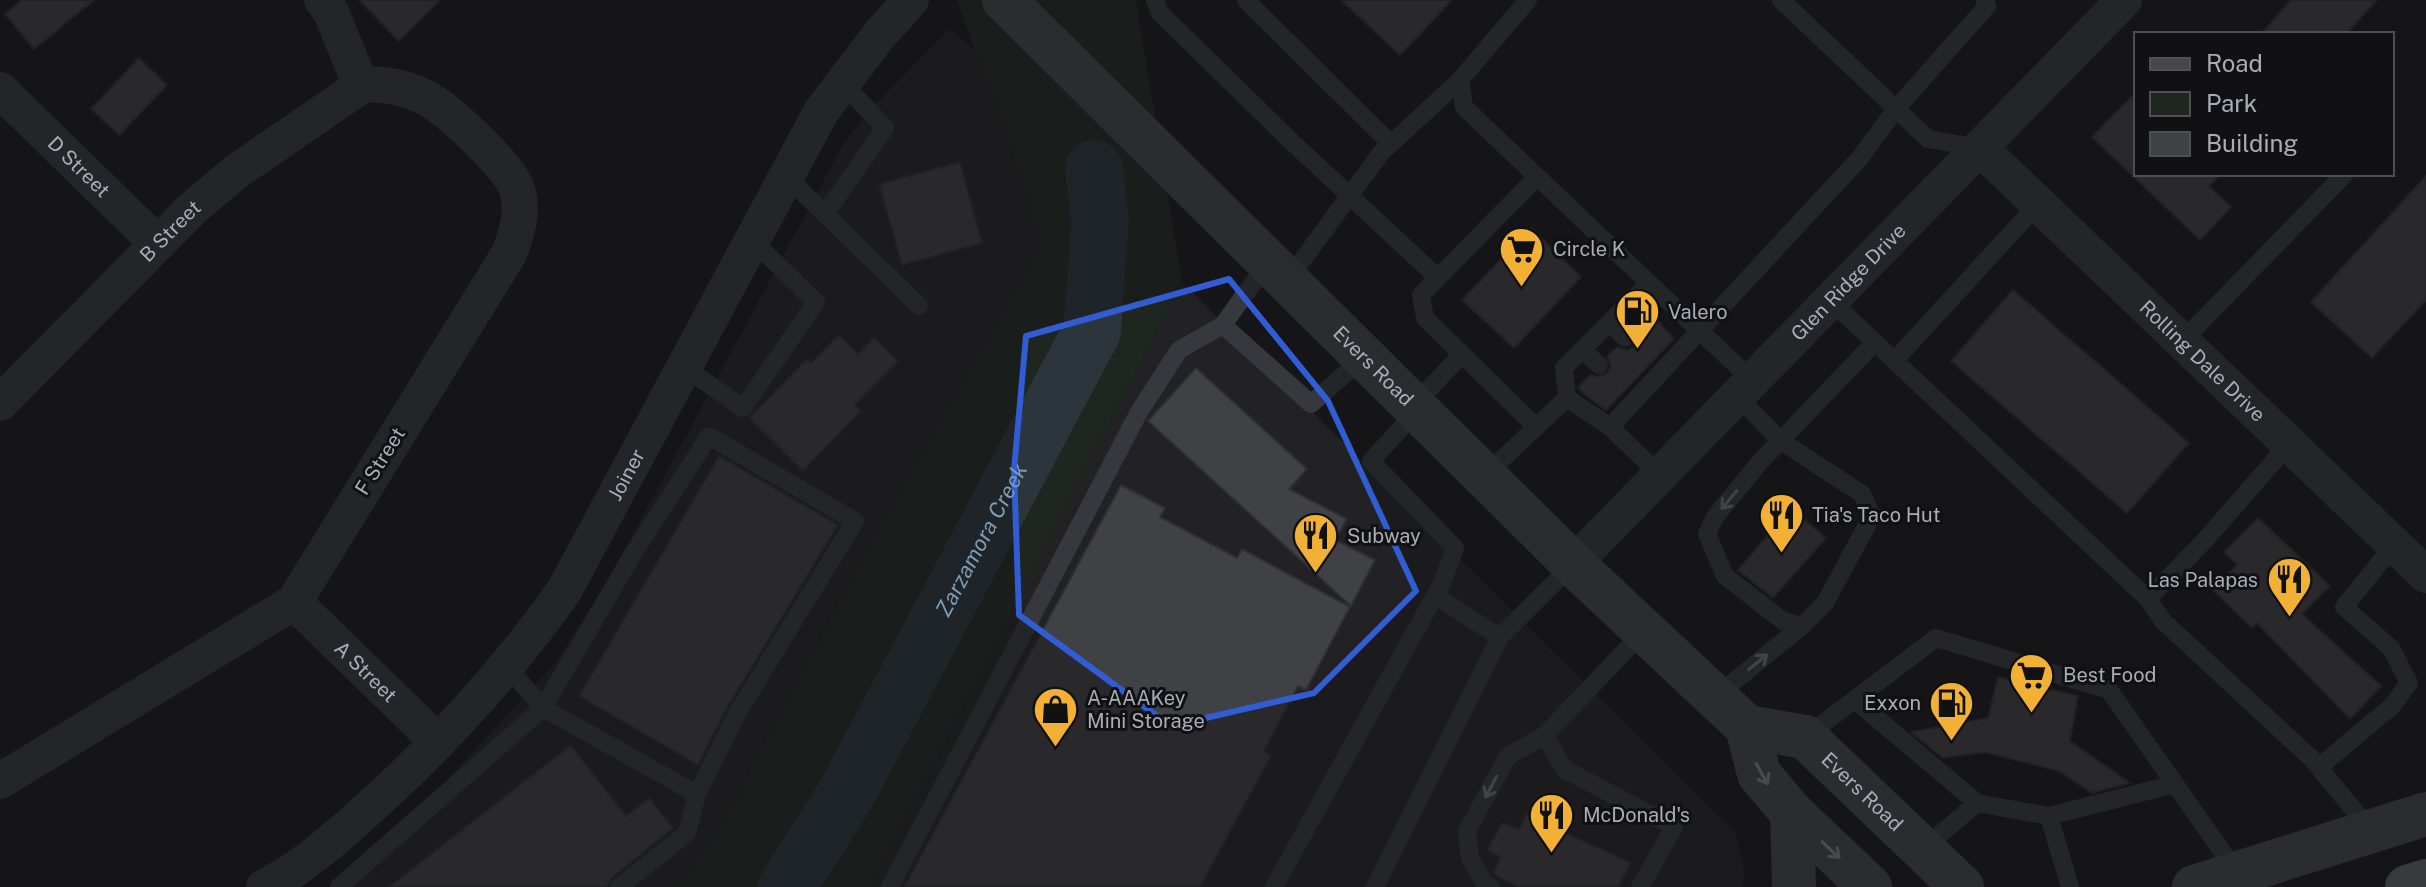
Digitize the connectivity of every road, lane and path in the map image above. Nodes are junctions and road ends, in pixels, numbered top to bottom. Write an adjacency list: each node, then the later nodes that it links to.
1 (322, 0): 12 (street)
2 (911, 0): 11 (street, Joiner)
3 (1004, 0): 25 (main road, Evers Road)
4 (1155, 0): 20 (lane)
5 (1246, 0): 15 (lane)
6 (1528, 0): 10 (lane)
7 (1781, 0): 14 (lane)
8 (1985, 0): 14 (lane)
9 (2124, 0): 16 (street, Glen Ridge Drive)
10 (1460, 80): 15 (lane); 19 (lane)
11 (843, 83): 18 (street, Joiner); 22 (lane)
12 (361, 86): 24 (street, B Street); 57 (street, F Street)
13 (0, 90): 24 (street, D Street)
14 (1896, 109): 16 (lane); 32 (lane)
15 (1391, 144): 20 (lane)
16 (1980, 148): 21 (street, Rolling Dale Drive); 28 (street, Glen Ridge Drive)
17 (2343, 176): 34 (lane)
18 (787, 177): 22 (lane); 23 (street, Joiner)
19 (1537, 177): 26 (lane); 27 (lane)
20 (1350, 195): 25 (lane); 26 (lane)
21 (2038, 204): 34 (street, Rolling Dale Drive); 39 (lane)
22 (825, 214): 29 (lane)
23 (752, 240): 41 (street, Joiner); 41 (lane)
24 (158, 244): 44 (street, B Street)
25 (1278, 271): 31 (lane); 38 (main road, Evers Road)
26 (1437, 277): 37 (lane)
27 (1649, 283): 30 (lane); 32 (lane)
28 (1831, 301): 35 (lane); 42 (street, Glen Ridge Drive)
29 (919, 306)
30 (1610, 323): 33 (lane); 36 (lane)
31 (1223, 325): 38 (lane); 83 (lane)
32 (1701, 331): 42 (lane); 47 (lane)
33 (1625, 338)
34 (2182, 341): 49 (street, Rolling Dale Drive)
35 (1875, 342): 39 (lane); 48 (lane)
36 (1582, 350): 40 (lane); 43 (lane)
37 (1461, 355): 45 (lane); 46 (lane)
38 (1364, 357): 45 (main road, Evers Road)
39 (1895, 360): 56 (lane)
40 (1599, 365)
41 (684, 367): 61 (street, Joiner)
42 (1745, 389): 48 (lane); 50 (street, Glen Ridge Drive)
43 (1567, 398): 46 (lane); 47 (lane)
44 (0, 403)
45 (1416, 408): 51 (main road, Evers Road); 55 (lane)
46 (1536, 427): 51 (lane)
47 (1610, 427): 50 (lane)
48 (1781, 441): 58 (lane); 58 (lane, one-way to 58)
49 (2289, 444): 52 (street, Rolling Dale Drive); 56 (lane)
50 (1660, 475): 53 (street, Glen Ridge Drive)
51 (1484, 476): 53 (main road, Evers Road)
52 (2394, 545): 54 (street, Rolling Dale Drive); 69 (lane)
53 (1573, 564): 59 (main road, Evers Road); 60 (lane)
54 (2426, 575)
55 (1435, 596): 60 (lane); 84 (lane)
56 (2148, 599): 69 (lane)
57 (294, 602): 68 (street, A Street); 70 (street, F Street)
58 (1802, 626): 62 (lane, one-way to 58)
59 (1644, 631): 62 (main road, Evers Road); 66 (lane)
60 (1500, 637): 85 (lane)
61 (507, 666): 64 (lane); 68 (street, Joiner)
62 (1715, 697): 65 (main road, Evers Road)
63 (1855, 700): 67 (lane); 71 (lane); 73 (lane)
64 (543, 708): 72 (lane); 72 (lane); 81 (lane)
65 (1747, 727): 67 (main road, Evers Road); 74 (main road, one-way to 74)
66 (1545, 735): 86 (lane, one-way to 86); 87 (lane)
67 (1805, 737): 77 (main road, Evers Road)
68 (438, 742): 80 (street, Joiner)
69 (2319, 767): 76 (lane)
70 (0, 781)
71 (2175, 784): 75 (lane); 78 (lane)
72 (697, 794): 82 (lane)
73 (1977, 803): 75 (lane); 77 (lane)
74 (1792, 813): 88 (main road); 89 (main road, one-way to 89)
75 (2049, 816): 91 (lane)
76 (2398, 822): 78 (main road); 93 (main road)
77 (1924, 848): 90 (main road, Evers Road)
78 (2238, 875): 92 (main road)
79 (2426, 881): 94 (highway)
80 (264, 887)
81 (339, 887)
82 (619, 887)
83 (890, 887)
84 (1274, 887)
85 (1375, 887)
86 (1491, 887)
87 (1640, 887)
88 (1794, 887)
89 (1870, 887)
90 (1962, 887)
91 (2070, 887)
92 (2194, 887)
93 (2285, 887)
94 (2407, 887)

